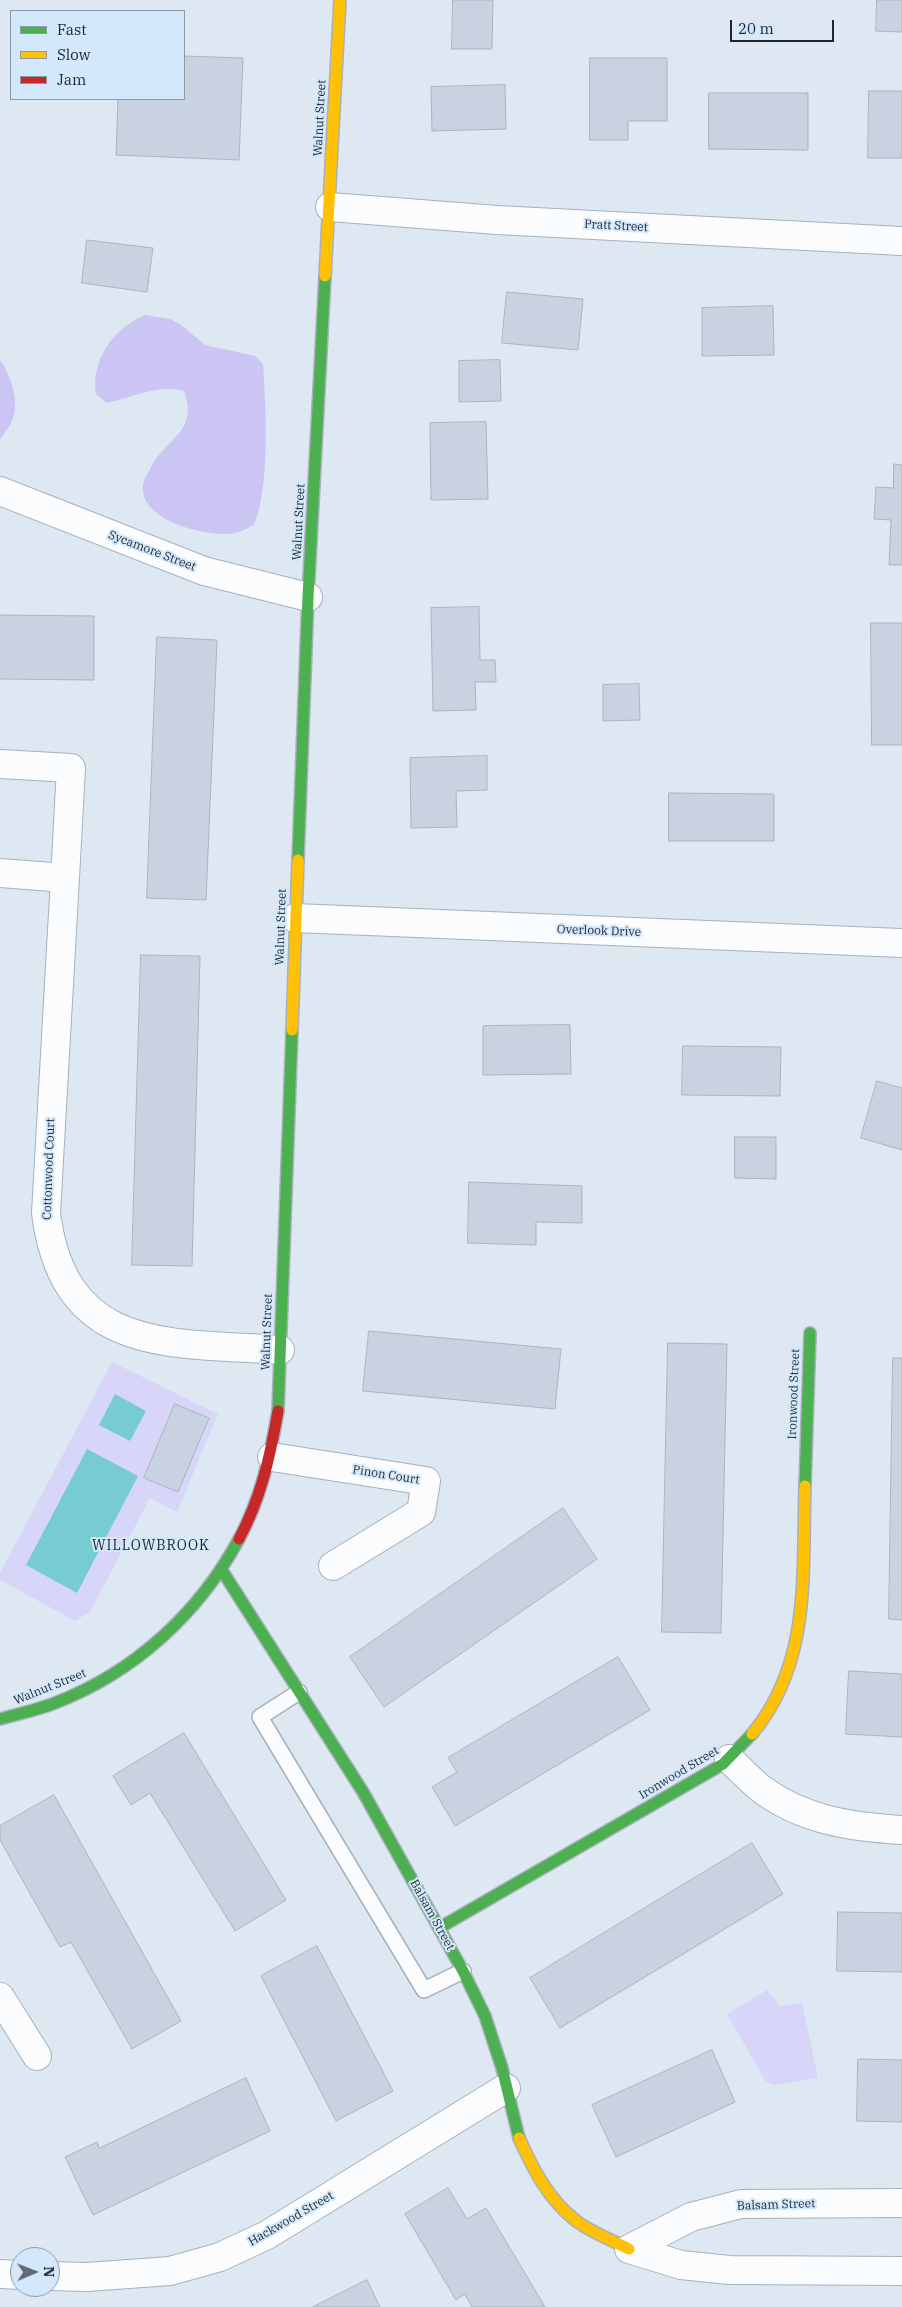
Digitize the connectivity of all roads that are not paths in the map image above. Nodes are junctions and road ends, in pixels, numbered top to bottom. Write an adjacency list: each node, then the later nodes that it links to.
1 (340, 0): 2 (street, Walnut Street)
2 (330, 207): 3 (street, Pratt Street); 5 (street, Walnut Street)
3 (902, 242)
4 (0, 491): 5 (street, Sycamore Street)
5 (308, 597): 9 (street, Walnut Street)
6 (0, 764): 8 (street, Cottonwood Court)
7 (0, 873): 8 (street)
8 (65, 878): 12 (street, Cottonwood Court)
9 (295, 918): 10 (street, Overlook Drive); 12 (street, Walnut Street)
10 (902, 943)
11 (810, 1333): 18 (street, Ironwood Street)
12 (280, 1350): 13 (street, Walnut Street)
13 (272, 1457): 14 (street, Pinon Court); 15 (street, Walnut Street)
14 (333, 1566)
15 (223, 1572): 16 (street, Balsam Street); 17 (street, Walnut Street)
16 (299, 1692): 20 (street, Balsam Street); 21 (lane)
17 (0, 1720)
18 (729, 1759): 19 (street); 20 (street, Ironwood Street)
19 (902, 1830)
20 (439, 1928): 21 (street, Balsam Street)
21 (463, 1971): 24 (street, Balsam Street)
22 (0, 1997): 23 (street)
23 (37, 2056)
24 (506, 2088): 26 (street, Balsam Street); 28 (street, Hackwood Street)
25 (902, 2203): 26 (street, Balsam Street)
26 (629, 2249): 27 (street, Balsam Street)
27 (902, 2271)
28 (60, 2277)

